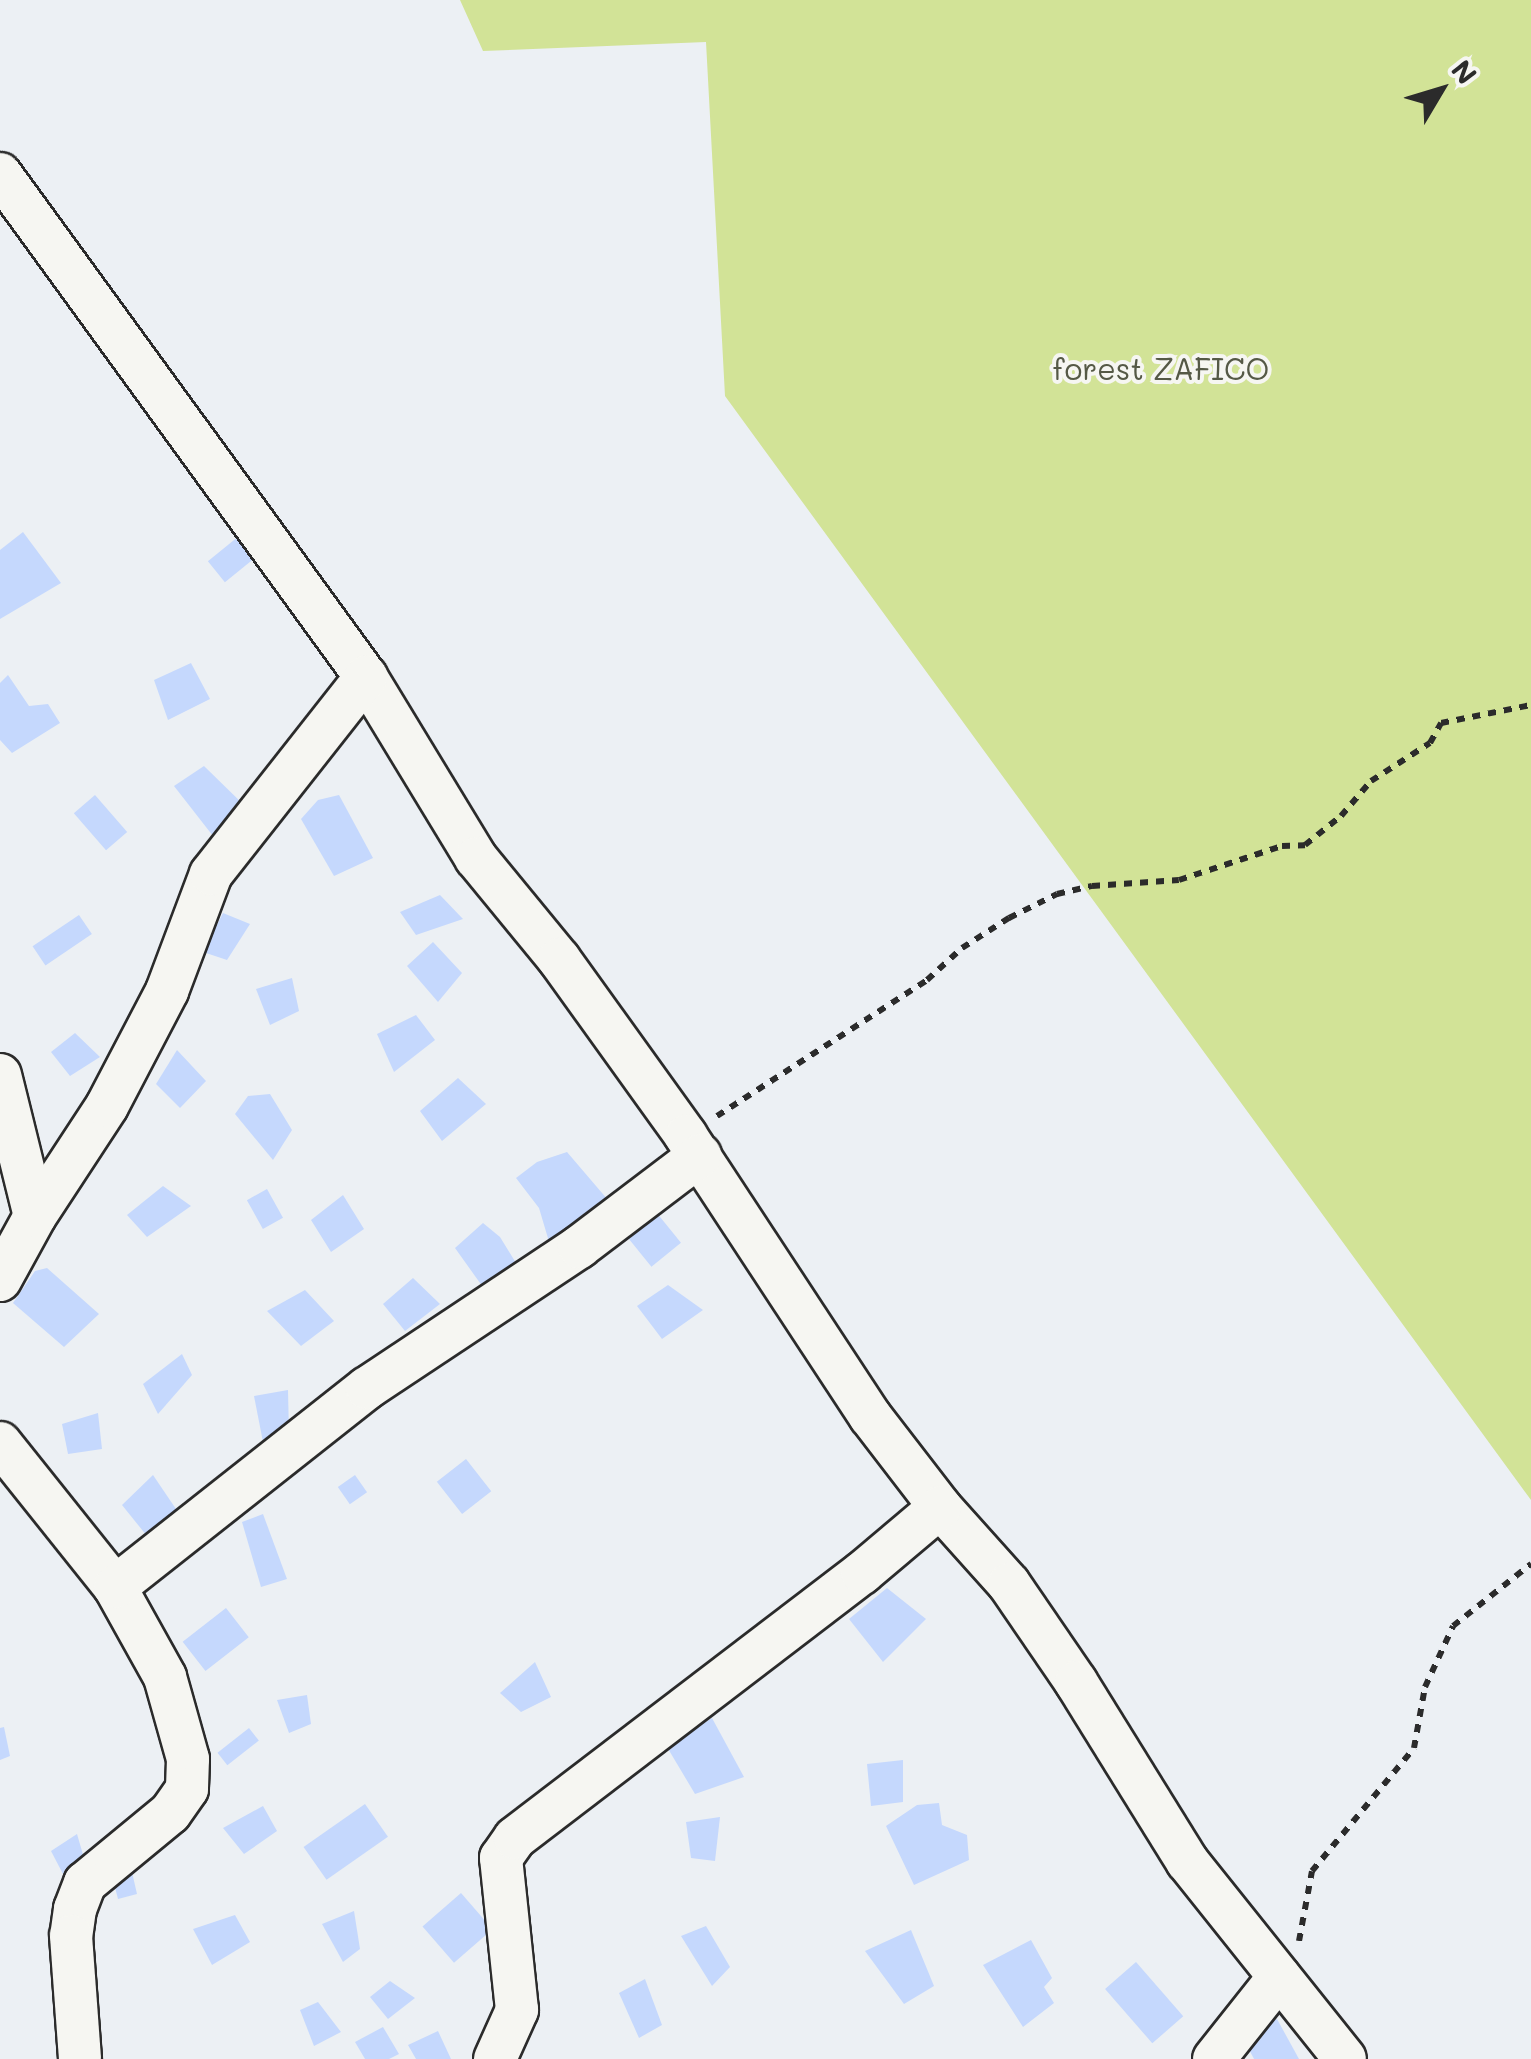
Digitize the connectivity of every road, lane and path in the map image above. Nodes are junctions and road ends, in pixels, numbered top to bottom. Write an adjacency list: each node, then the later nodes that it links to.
1 (0, 174): 2 (street)
2 (366, 677): 5 (street); 6 (street)
3 (1531, 705): 5 (path)
4 (0, 1075): 6 (street)
5 (693, 1146): 9 (street); 11 (street)
6 (35, 1216): 7 (street)
7 (0, 1280)
8 (0, 1443): 11 (street)
9 (940, 1507): 12 (street); 14 (street)
10 (1531, 1564): 12 (path)
11 (116, 1587): 13 (street)
12 (1279, 1976): 15 (street); 16 (street)
13 (80, 2059)
14 (495, 2059)
15 (1214, 2059)
16 (1345, 2059)

